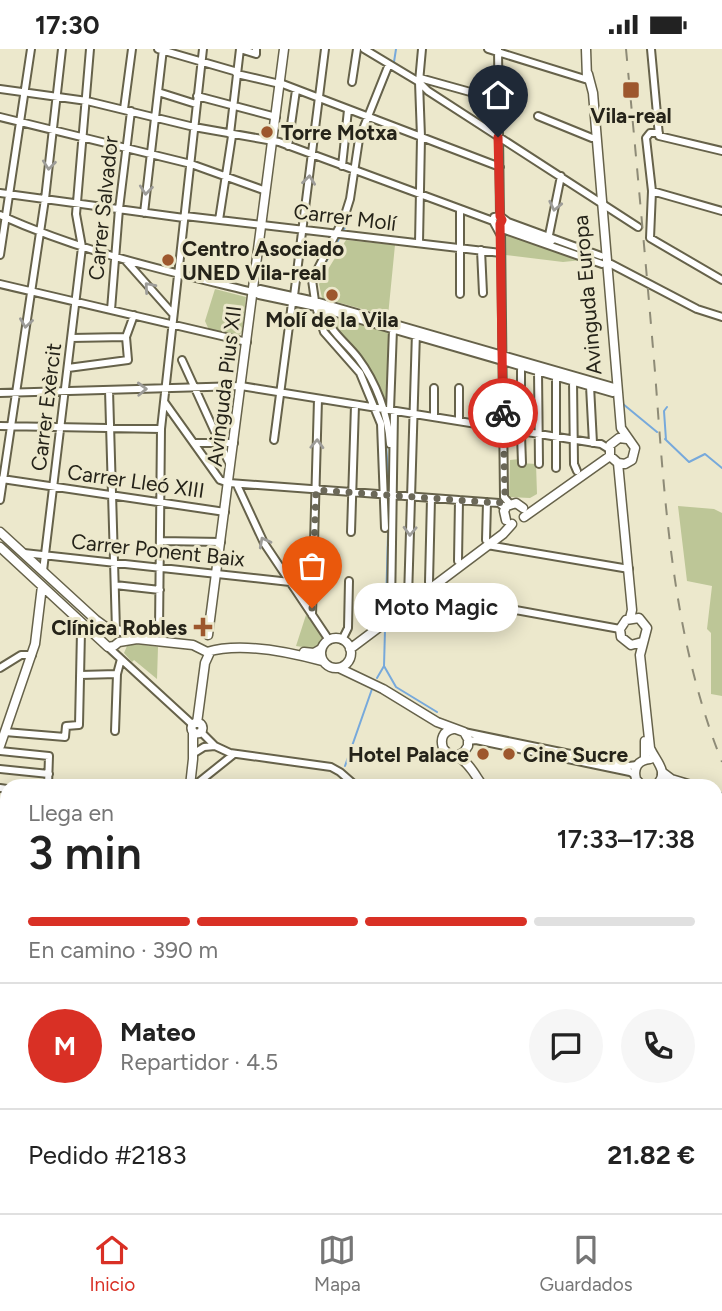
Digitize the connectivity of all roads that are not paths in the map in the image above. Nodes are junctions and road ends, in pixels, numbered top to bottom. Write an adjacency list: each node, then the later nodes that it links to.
1 (31, 49): 29 (street)
2 (62, 49): 31 (street)
3 (90, 49): 34 (street, Carrer Exèrcit)
4 (132, 49): 38 (street, Carrer Salvador)
5 (162, 49): 18 (street); 30 (street)
6 (203, 49): 18 (street)
7 (240, 49): 8 (street); 20 (street)
8 (256, 49)
9 (284, 49): 25 (main road, Avinguda Pius XII)
10 (325, 49): 33 (street)
11 (357, 49): 23 (street)
12 (364, 49): 19 (street)
13 (422, 49): 22 (street)
14 (488, 49): 17 (street)
15 (586, 49): 21 (main road)
16 (650, 49): 49 (street)
17 (498, 50): 21 (street); 35 (street)
18 (202, 61): 20 (street); 32 (street)
19 (389, 64): 22 (street); 43 (street)
20 (237, 74): 25 (street); 37 (street)
21 (588, 78): 53 (main road); 72 (main road)
22 (420, 80): 24 (street); 28 (street); 51 (street)
23 (352, 82)
24 (433, 82): 28 (street); 35 (street)
25 (280, 84): 27 (street); 42 (main road, Avinguda Pius XII)
26 (0, 89): 29 (street)
27 (296, 90): 33 (street); 56 (street)
28 (428, 90): 52 (street)
29 (24, 92): 31 (street); 45 (street)
30 (158, 92): 36 (street); 44 (street)
31 (57, 95): 34 (street); 47 (street)
32 (197, 96): 36 (street); 37 (street)
33 (319, 98): 39 (street); 59 (street)
34 (87, 100): 38 (street); 50 (street, Carrer Exèrcit)
35 (499, 100): 52 (street)
36 (196, 104): 46 (street)
37 (233, 106): 42 (street); 48 (street)
38 (127, 110): 44 (street); 55 (street, Carrer Salvador)
39 (348, 110): 43 (street); 61 (street)
40 (538, 116): 53 (street)
41 (0, 117): 45 (street)
42 (276, 117): 54 (main road, Avinguda Pius XII)
43 (368, 117): 51 (street); 63 (street)
44 (154, 118): 46 (street); 58 (street)
45 (20, 122): 47 (street); 69 (street)
46 (194, 127): 48 (street); 60 (street)
47 (53, 129): 50 (street); 71 (street, one-way to 71)
48 (231, 135): 54 (street); 65 (street)
49 (659, 135): 57 (street); 67 (street)
50 (82, 137): 55 (street); 73 (street, Carrer Exèrcit)
51 (421, 137): 62 (street); 70 (street)
52 (498, 137): 62 (street); 64 (street)
53 (592, 138): 72 (main road)
54 (273, 141): 56 (street); 66 (main road, Avinguda Pius XII)
55 (126, 146): 58 (street); 74 (street, Carrer Salvador)
56 (288, 146): 59 (street)
57 (722, 151)
58 (150, 153): 60 (street); 77 (street, one-way to 77)
59 (312, 153): 61 (street); 85 (street, one-way to 59)
60 (191, 164): 65 (street); 79 (street)
61 (342, 166): 63 (street)
62 (500, 167): 81 (street)
63 (354, 170): 70 (street); 87 (street)
64 (561, 176): 72 (street); 89 (street, one-way to 89)
65 (226, 177): 66 (street); 80 (street)
66 (266, 191): 82 (main road, Avinguda Pius XII)
67 (652, 191): 76 (street); 100 (street)
68 (0, 193): 69 (street, Carrer Molí)
69 (9, 194): 71 (street, Carrer Molí); 78 (street)
70 (420, 194): 75 (street); 90 (street)
71 (45, 199): 73 (street, Carrer Molí); 86 (street)
72 (598, 201): 84 (street); 97 (main road, Avinguda Europa); 134 (main road, Avinguda Europa)
73 (77, 203): 74 (street, Carrer Molí); 91 (street, Carrer Exèrcit)
74 (119, 209): 77 (street, Carrer Molí); 96 (street, Carrer Salvador)
75 (460, 209): 81 (street); 92 (street)
76 (722, 211)
77 (144, 213): 79 (street, Carrer Molí)
78 (3, 216): 86 (street); 95 (street)
79 (185, 217): 80 (street, Carrer Molí); 99 (street)
80 (219, 220): 82 (street, Carrer Molí)
81 (499, 224): 83 (street); 88 (street); 89 (street); 94 (street)
82 (262, 225): 85 (street, Carrer Molí); 103 (main road, Avinguda Pius XII)
83 (509, 227): 88 (street); 97 (street)
84 (638, 227)
85 (302, 229): 87 (street, Carrer Molí); 106 (street)
86 (38, 231): 91 (street); 102 (street)
87 (338, 234): 90 (street, Carrer Molí); 108 (street)
88 (515, 234): 97 (street)
89 (549, 236): 97 (street)
90 (419, 243): 92 (street, Carrer Molí)
91 (82, 247): 96 (street); 107 (street, Carrer Exèrcit)
92 (460, 248): 93 (street, Carrer Molí); 105 (street)
93 (481, 250): 94 (street, Carrer Molí); 104 (street)
94 (500, 253): 120 (street)
95 (0, 255)
96 (114, 258): 98 (street); 109 (street, Carrer Salvador)
97 (601, 260): 113 (street); 134 (main road, Avinguda Europa)
98 (126, 261): 99 (street); 111 (street, one-way to 98)
99 (178, 274): 103 (street); 111 (street)
100 (722, 280)
101 (0, 284): 102 (street)
102 (30, 291): 107 (street); 138 (street, one-way to 138)
103 (253, 292): 106 (street); 106 (street); 119 (main road, Avinguda Pius XII)
104 (483, 293)
105 (460, 294)
106 (293, 300): 108 (street); 139 (street)
107 (76, 302): 109 (street); 118 (street, Carrer Exèrcit)
108 (315, 304): 110 (street); 116 (street); 143 (street)
109 (111, 310): 112 (street)
110 (324, 310): 115 (street); 143 (street)
111 (173, 314): 114 (street)
112 (134, 315): 114 (street); 117 (street)
113 (722, 317)
114 (171, 324): 119 (street); 130 (street)
115 (393, 329): 116 (street); 143 (street)
116 (416, 333): 120 (street); 144 (street)
117 (126, 337): 118 (street); 122 (street)
118 (71, 338): 122 (street, Carrer Exèrcit)
119 (247, 342): 127 (main road, Avinguda Pius XII)
120 (502, 358): 124 (street); 134 (street); 152 (street)
121 (182, 360): 129 (street)
122 (68, 368): 136 (street, Carrer Exèrcit)
123 (521, 370): 165 (street)
124 (538, 372): 125 (street); 154 (street)
125 (556, 376): 126 (street); 155 (street)
126 (573, 381): 128 (street); 158 (street)
127 (241, 386): 129 (street); 139 (street); 162 (main road, Avinguda Pius XII)
128 (590, 386): 134 (street); 163 (street)
129 (194, 387): 130 (street); 161 (street)
130 (165, 388): 135 (street, one-way to 130); 141 (street)
131 (435, 388): 145 (street)
132 (459, 388): 146 (street)
133 (485, 389): 147 (street)
134 (614, 389): 156 (main road, Avinguda Europa); 159 (main road, Avinguda Europa)
135 (109, 390): 136 (street); 151 (street)
136 (65, 391): 138 (street); 150 (street, Carrer Exèrcit)
137 (0, 393): 138 (street)
138 (16, 393): 149 (street)
139 (281, 393): 140 (street); 157 (street)
140 (318, 399): 142 (street); 174 (street, one-way to 140)
141 (165, 403): 153 (street); 160 (street)
142 (355, 405): 143 (street); 176 (street)
143 (386, 410): 144 (street); 175 (street); 177 (street)
144 (412, 414): 145 (street); 179 (street)
145 (434, 417): 146 (street)
146 (459, 421): 147 (street)
147 (485, 425): 152 (street)
148 (0, 426): 149 (street)
149 (11, 426): 150 (street); 171 (street)
150 (61, 427): 151 (street); 173 (street, Carrer Exèrcit)
151 (110, 428): 153 (street); 178 (street)
152 (503, 428): 154 (street); 185 (street)
153 (160, 429): 184 (street)
154 (539, 434): 155 (street); 167 (street)
155 (556, 437): 158 (street); 169 (street)
156 (627, 439): 159 (main road); 166 (main road)
157 (275, 440)
158 (573, 440): 163 (street); 170 (street)
159 (615, 440): 164 (main road)
160 (194, 443): 161 (street); 172 (street)
161 (220, 443): 162 (street); 168 (street)
162 (234, 443): 168 (main road, Avinguda Pius XII)
163 (593, 443): 164 (street)
164 (610, 451): 166 (main road); 170 (main road); 187 (main road)
165 (522, 463)
166 (621, 463): 203 (main road); 218 (main road)
167 (539, 464)
168 (231, 467): 172 (main road, Avinguda Pius XII)
169 (556, 468)
170 (578, 471): 187 (main road)
171 (2, 479): 173 (street, Carrer Lleó XIII); 181 (street)
172 (233, 484): 174 (street); 186 (main road, Avinguda Pius XII); 207 (street, one-way to 172)
173 (54, 487): 178 (street, Carrer Lleó XIII); 199 (street, Carrer Exèrcit)
174 (316, 490): 176 (street); 217 (street)
175 (394, 491): 177 (street); 179 (street); 216 (street)
176 (352, 493): 177 (street); 191 (street)
177 (385, 495): 189 (street)
178 (112, 496): 184 (street, Carrer Lleó XIII); 201 (street)
179 (411, 497): 180 (street); 215 (street, one-way to 215)
180 (431, 498): 182 (street); 208 (street)
181 (0, 500)
182 (459, 500): 183 (street); 200 (street)
183 (487, 502): 185 (street); 195 (street)
184 (160, 503): 186 (street, Carrer Lleó XIII); 193 (street)
185 (504, 503): 187 (main road); 188 (main road)
186 (225, 512): 194 (main road, Avinguda Pius XII)
187 (523, 512): 188 (main road)
188 (509, 522): 192 (main road); 195 (main road)
189 (385, 528)
190 (0, 532): 198 (main road)
191 (351, 532)
192 (496, 539): 195 (main road); 197 (street)
193 (160, 541): 194 (street); 202 (street)
194 (221, 542): 205 (main road, Avinguda Pius XII)
195 (486, 543): 197 (street); 200 (main road); 208 (main road)
196 (0, 547): 210 (main road)
197 (500, 548): 203 (street)
198 (23, 553): 199 (street, Carrer Ponent Baix); 204 (main road)
199 (46, 556): 201 (street, Carrer Ponent Baix); 204 (street, Carrer Exèrcit)
200 (458, 561): 208 (main road)
201 (114, 563): 202 (street, Carrer Ponent Baix); 209 (street)
202 (160, 568): 205 (street, Carrer Ponent Baix); 212 (street)
203 (629, 569): 218 (main road)
204 (43, 572): 221 (main road)
205 (217, 574): 207 (street, Carrer Ponent Baix); 223 (main road, Avinguda Pius XII)
206 (349, 581): 228 (street)
207 (290, 582): 217 (street)
208 (432, 583): 213 (main road); 214 (street); 215 (main road)
209 (115, 585): 212 (street); 221 (street)
210 (42, 586): 219 (main road); 232 (main road)
211 (383, 589): 216 (street)
212 (160, 590): 222 (street)
213 (422, 593): 214 (street); 228 (main road)
214 (441, 596): 220 (street)
215 (408, 598): 216 (main road)
216 (387, 613): 228 (main road)
217 (312, 615): 225 (street)
218 (634, 618): 220 (main road); 226 (main road)
219 (85, 626): 224 (main road); 239 (street)
220 (620, 629): 229 (main road)
221 (114, 630): 222 (main road); 224 (main road); 227 (main road)
222 (154, 637): 223 (main road)
223 (208, 637): 230 (main road); 231 (main road); 231 (main road)
224 (101, 639): 227 (main road)
225 (329, 640): 228 (main road); 230 (main road)
226 (642, 642): 229 (main road); 256 (main road)
227 (115, 644): 231 (main road); 233 (street)
228 (346, 644): 235 (main road)
229 (631, 645): 257 (main road)
230 (321, 649): 234 (main road)
231 (207, 650): 234 (main road); 241 (main road)
232 (32, 655): 236 (street); 247 (main road)
233 (121, 659): 238 (street); 243 (street)
234 (322, 661): 237 (main road)
235 (348, 662): 237 (main road); 240 (main road)
236 (0, 668)
237 (340, 668): 240 (main road)
238 (117, 674): 239 (street); 246 (street)
239 (80, 675): 247 (street)
240 (363, 679): 242 (main road)
241 (198, 711): 243 (street); 244 (main road)
242 (421, 711): 245 (main road); 249 (main road)
243 (182, 715): 244 (street)
244 (197, 729): 250 (street); 254 (main road)
245 (453, 729): 248 (main road); 249 (main road)
246 (115, 731)
247 (5, 732): 252 (main road)
248 (464, 732): 251 (main road); 257 (street)
249 (442, 737): 255 (main road)
250 (215, 746): 253 (street); 254 (street)
251 (467, 746): 255 (main road); 260 (street); 266 (main road)
252 (0, 748): 259 (street)
253 (234, 754): 263 (street); 264 (street)
254 (195, 755): 262 (main road)
255 (457, 756): 265 (main road)
256 (655, 760): 257 (main road); 268 (main road)
257 (641, 762): 260 (main road)
258 (0, 769): 259 (street)
259 (48, 774): 261 (street)
260 (635, 775): 267 (main road)
261 (48, 779)
262 (193, 779)
263 (201, 779)
264 (348, 779)
265 (479, 779)
266 (480, 779)
267 (638, 779)
268 (662, 779)

